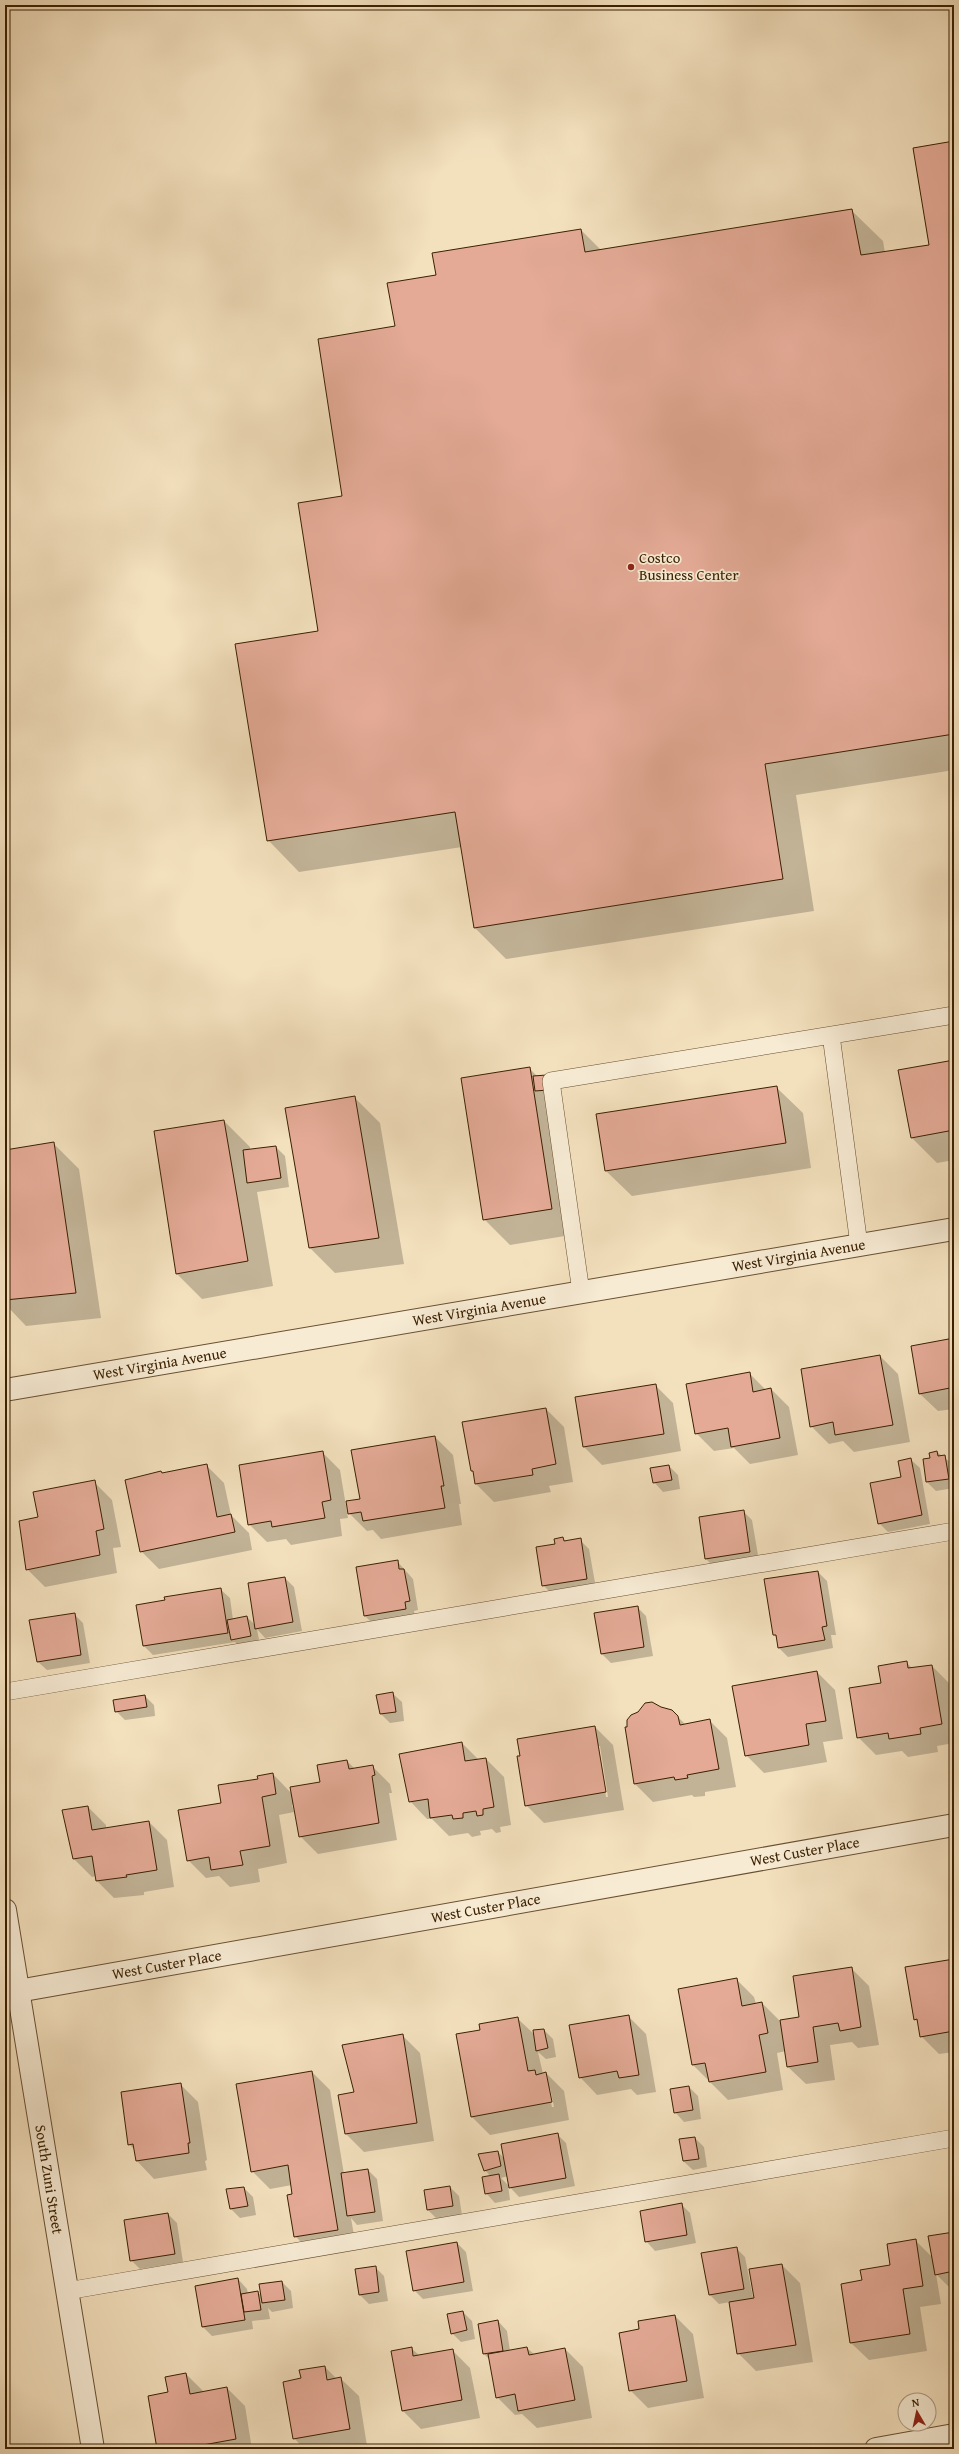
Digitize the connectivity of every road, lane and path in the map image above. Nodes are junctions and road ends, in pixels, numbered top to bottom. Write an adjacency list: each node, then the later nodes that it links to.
1 (954, 1015): 2 (lane)
2 (831, 1035): 4 (lane); 5 (lane)
3 (954, 1229): 4 (street, West Virginia Avenue)
4 (859, 1245): 5 (street, West Virginia Avenue)
5 (581, 1292): 6 (street, West Virginia Avenue)
6 (5, 1390)
7 (954, 1531): 8 (lane)
8 (5, 1692)
9 (954, 1826): 11 (street, West Custer Place)
10 (5, 1910): 11 (street, South Zuni Street)
11 (18, 1991): 13 (street, South Zuni Street)
12 (954, 2138): 13 (lane)
13 (66, 2291): 15 (street, South Zuni Street)
14 (954, 2435): 16 (street)
15 (93, 2449)
16 (876, 2449)

